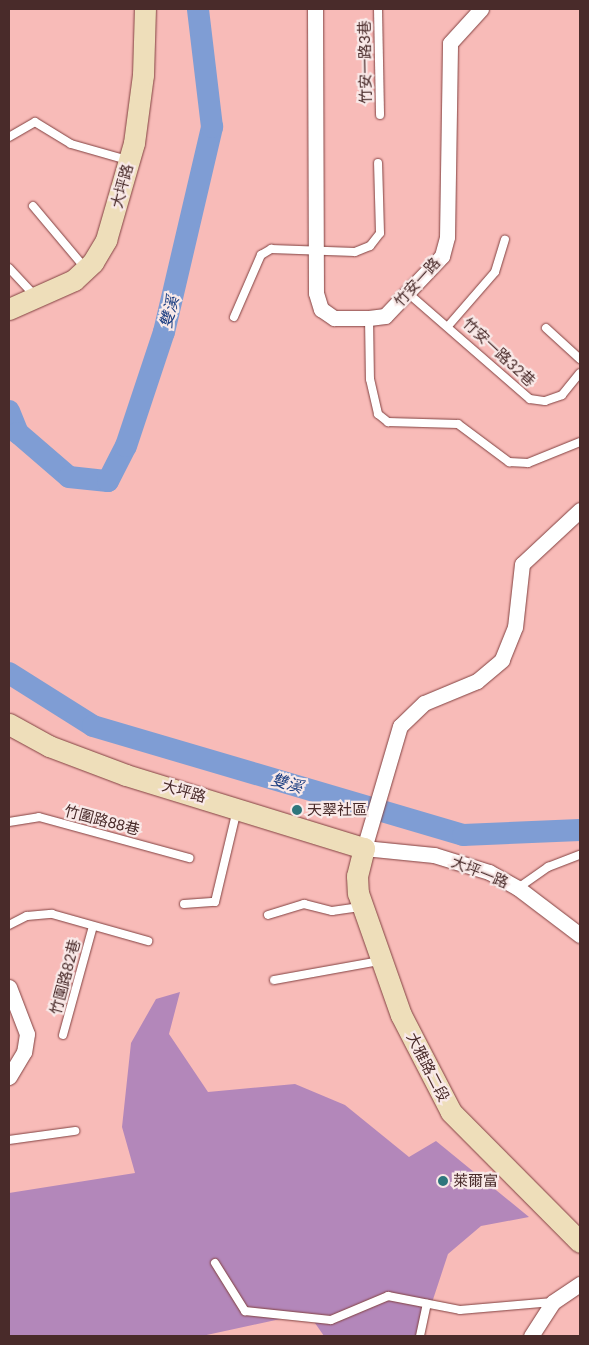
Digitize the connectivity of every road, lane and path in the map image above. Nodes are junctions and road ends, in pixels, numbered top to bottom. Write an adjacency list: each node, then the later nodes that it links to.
1 (145, 9): 7 (street, 大坪路)
2 (315, 9): 11 (street, 竹安一路)
3 (378, 9): 5 (lane, 竹安一路3巷)
4 (480, 9): 14 (street, 竹安一路)
5 (380, 116)
6 (9, 137): 7 (lane)
7 (129, 160): 13 (street, 大坪路)
8 (378, 163): 11 (lane)
9 (34, 206): 13 (lane)
10 (505, 239): 19 (lane, 竹安一路32巷)
11 (314, 250): 17 (lane); 18 (street, 竹安一路)
12 (9, 268): 15 (lane)
13 (86, 269): 15 (street, 大坪路)
14 (409, 294): 18 (street, 竹安一路); 19 (lane, 竹安一路32巷)
15 (36, 297): 16 (street, 大坪路)
16 (9, 308)
17 (234, 317)
18 (369, 318): 23 (lane)
19 (449, 324): 22 (lane, 竹安一路32巷)
20 (546, 328): 21 (lane)
21 (580, 359)
22 (580, 373)
23 (580, 442)
24 (580, 510): 28 (street)
25 (9, 724): 26 (street, 大坪路)
26 (238, 807): 28 (street, 大坪路); 32 (lane)
27 (9, 822): 30 (lane, 竹圍路88巷)
28 (366, 841): 31 (street, 大坪一路); 33 (street, 大雅路二段)
29 (580, 855): 31 (lane)
30 (188, 858)
31 (518, 888): 37 (street, 大坪一路)
32 (184, 904)
33 (364, 906): 34 (lane); 39 (street, 大雅路二段)
34 (268, 915)
35 (9, 925): 36 (lane, 竹圍路82巷)
36 (93, 926): 38 (lane, 竹圍路82巷); 42 (lane, 竹圍路82巷)
37 (580, 935)
38 (148, 941)
39 (382, 960): 40 (lane); 46 (street, 大雅路二段)
40 (274, 980)
41 (9, 987): 43 (street)
42 (63, 1035)
43 (9, 1077)
44 (76, 1131): 45 (lane)
45 (9, 1140)
46 (580, 1242)
47 (215, 1263): 50 (lane)
48 (580, 1284): 49 (street)
49 (553, 1302): 50 (lane); 52 (street)
50 (427, 1304): 51 (lane)
51 (420, 1336)
52 (531, 1336)

